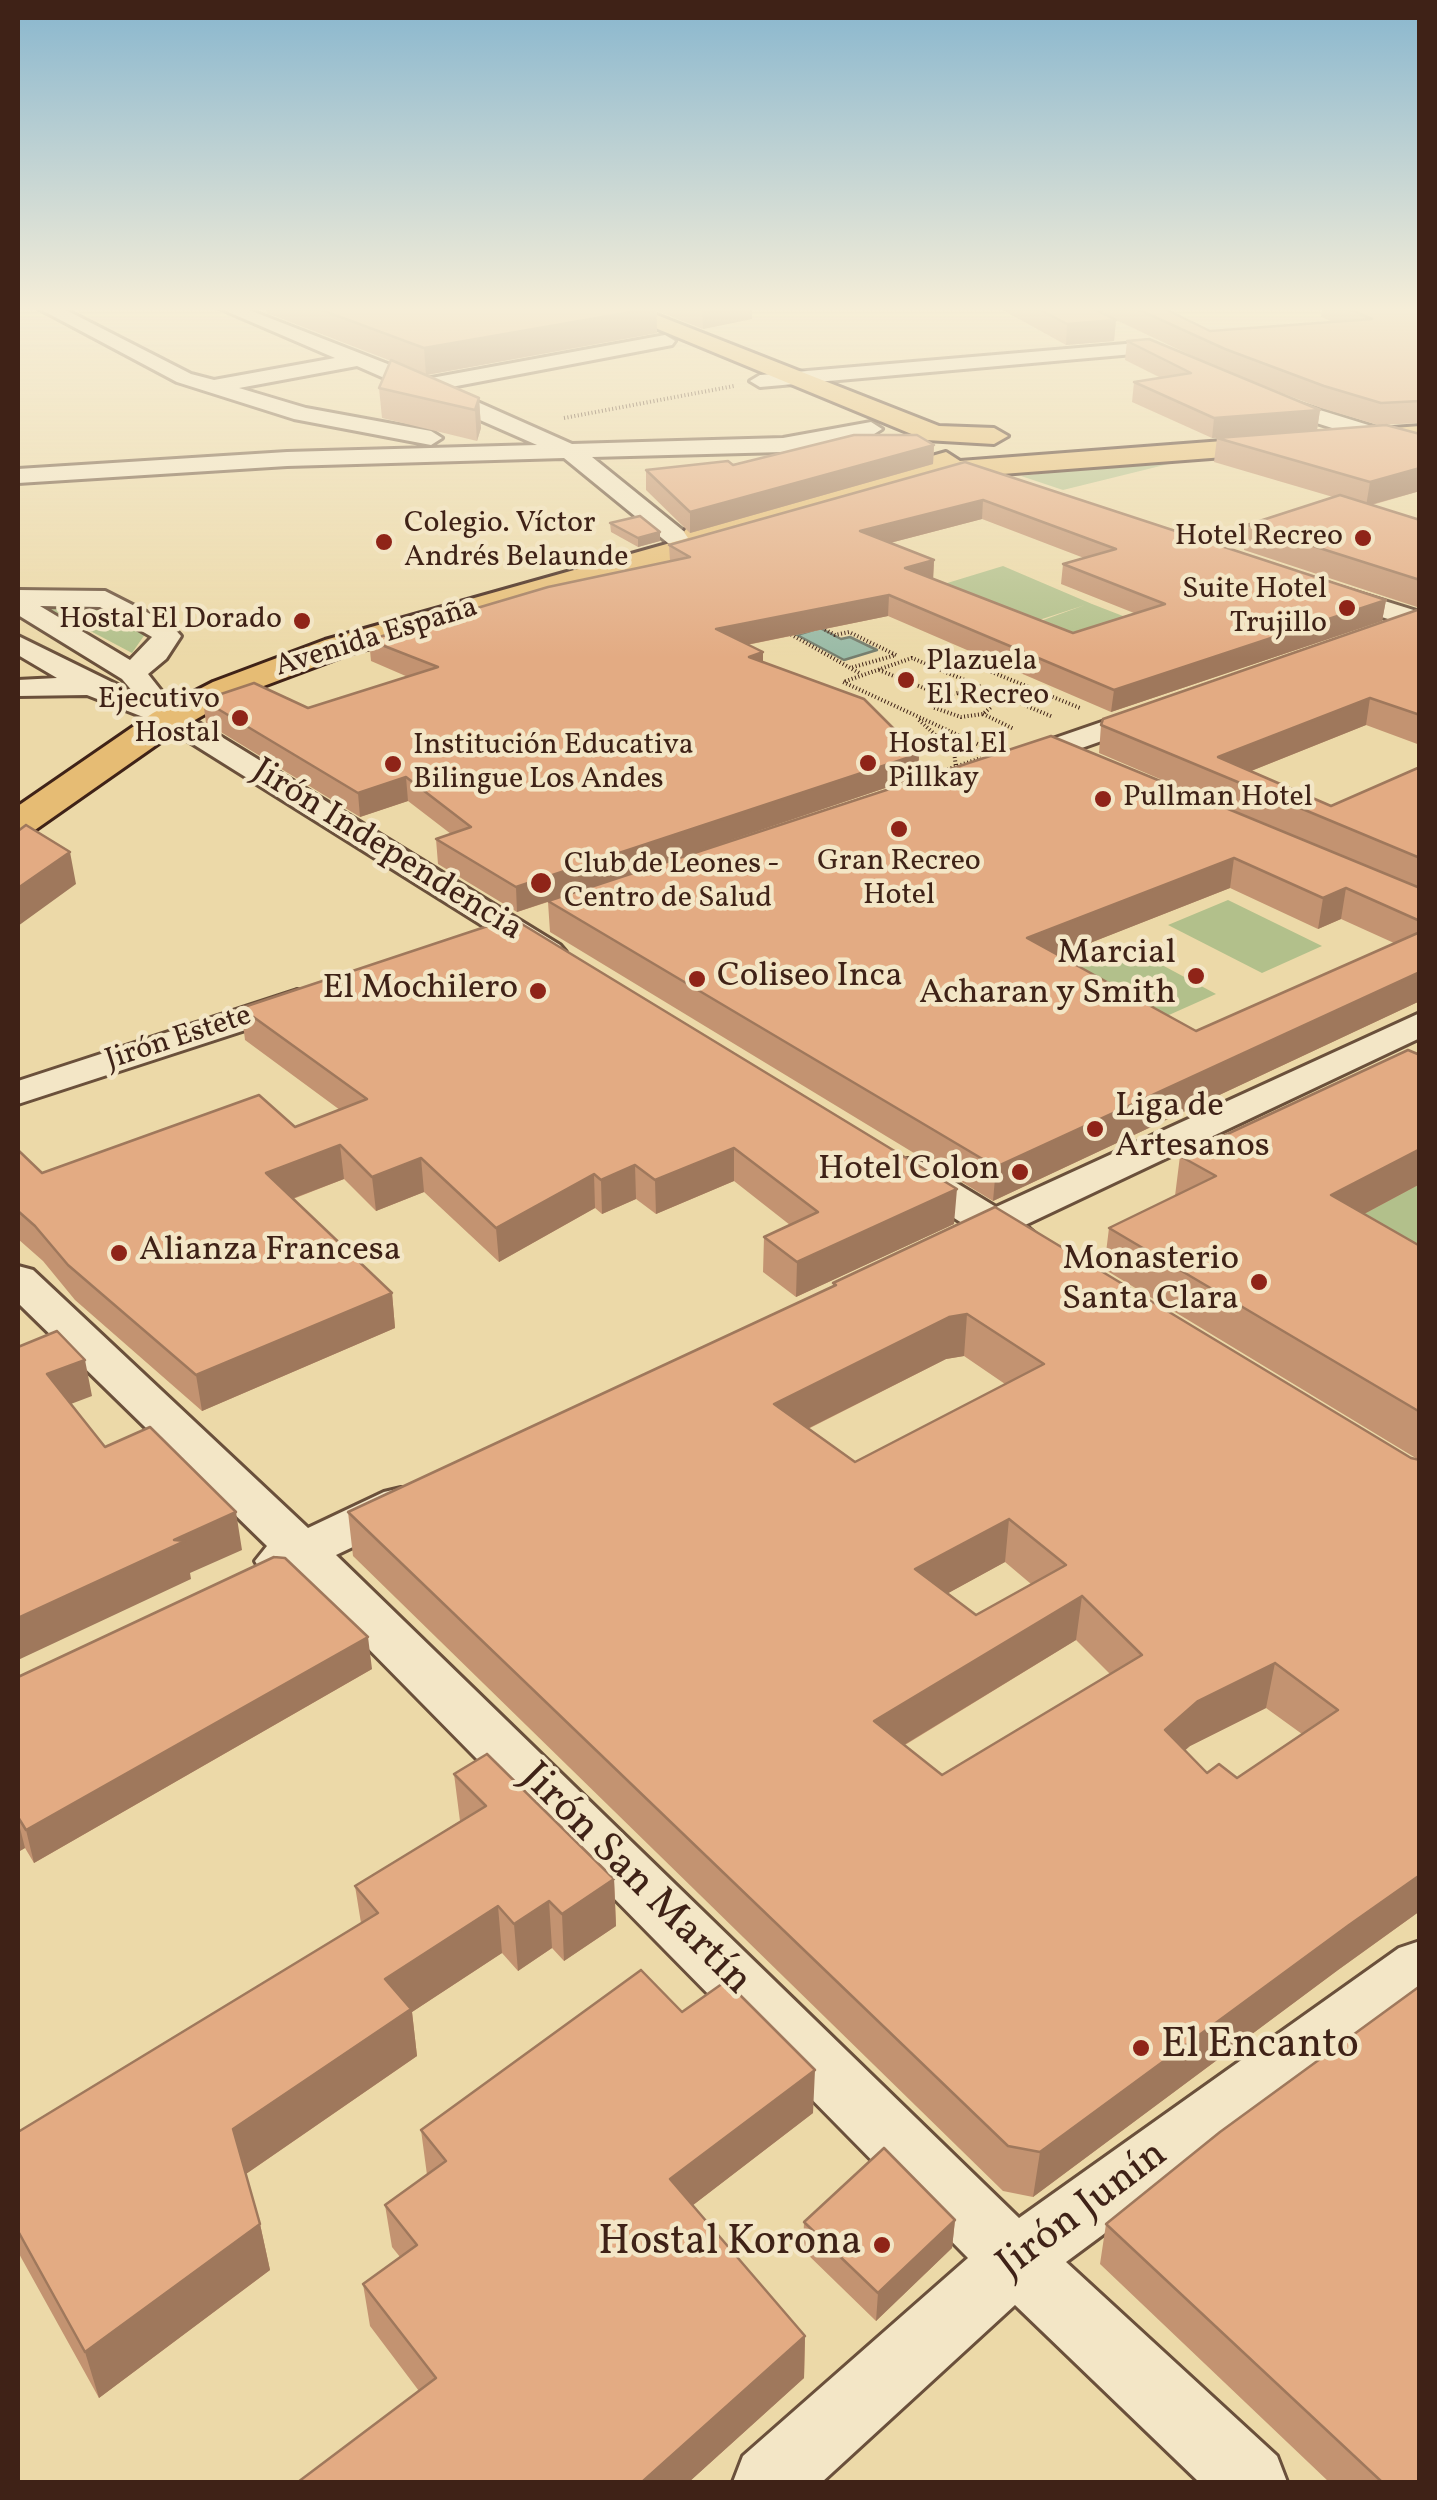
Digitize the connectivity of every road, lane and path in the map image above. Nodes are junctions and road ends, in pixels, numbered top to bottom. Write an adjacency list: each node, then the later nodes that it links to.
1 (341, 425): 15 (street)
2 (524, 425): 8 (path)
3 (860, 425): 10 (main road)
4 (912, 425): 12 (main road)
5 (1182, 425): 9 (main road)
6 (1306, 425): 18 (main road)
7 (1337, 425): 14 (street)
8 (517, 426): 17 (street)
9 (1142, 427)
10 (870, 429): 17 (street); 18 (main road)
11 (1086, 431): 18 (main road, Avenida España)
12 (1028, 434)
13 (1420, 434): 14 (main road, Avenida España)
14 (1375, 436): 16 (street); 18 (main road, Avenida España)
15 (415, 445): 17 (street); 19 (street)
16 (1420, 449)
17 (571, 452): 21 (street)
18 (953, 465): 20 (street); 21 (main road, Avenida España); 42 (main road, Avenida España)
19 (18, 476)
20 (1034, 493)
21 (677, 538): 42 (main road, Avenida España)
22 (1310, 585): 25 (street)
23 (18, 601): 36 (street); 36 (street)
24 (776, 622): 28 (path)
25 (1420, 622): 29 (street)
26 (814, 624): 31 (path)
27 (800, 628): 28 (path)
28 (786, 632): 34 (path)
29 (1366, 640)
30 (18, 644): 38 (street)
31 (896, 655): 32 (path); 34 (path)
32 (906, 660): 33 (path); 35 (path)
33 (926, 664): 43 (path); 45 (path)
34 (848, 668): 37 (path)
35 (878, 670): 37 (path); 40 (path)
36 (132, 673): 42 (street)
37 (862, 675): 44 (path)
38 (91, 686): 39 (street); 42 (street)
39 (18, 688)
40 (941, 695): 40 (path)
41 (1186, 702): 45 (street)
42 (158, 709): 48 (main road, Avenida España); 49 (main road, Avenida España); 51 (street, Jirón Independencia)
43 (1083, 709)
44 (905, 710): 46 (path); 46 (path)
45 (1054, 733): 46 (street); 47 (street)
46 (979, 764)
47 (1091, 765)
48 (18, 796)
49 (18, 824)
50 (551, 918): 51 (street)
51 (513, 930): 52 (street); 53 (street, Jirón Independencia)
52 (476, 942)
53 (580, 971)
54 (330, 991): 56 (street, Jirón Estete)
55 (1420, 1024): 58 (street)
56 (18, 1093)
57 (878, 1152): 58 (street)
58 (993, 1223): 59 (street); 60 (street)
59 (940, 1248)
60 (1059, 1264)
61 (18, 1279): 63 (street, Jirón San Martín)
62 (444, 1484): 63 (street)
63 (302, 1551): 64 (street); 66 (street, Jirón San Martín)
64 (249, 1576)
65 (1420, 1966): 66 (street, Jirón Junín)
66 (1014, 2260): 67 (street, Jirón Junín); 68 (street, Jirón San Martín)
67 (768, 2482)
68 (1252, 2482)

